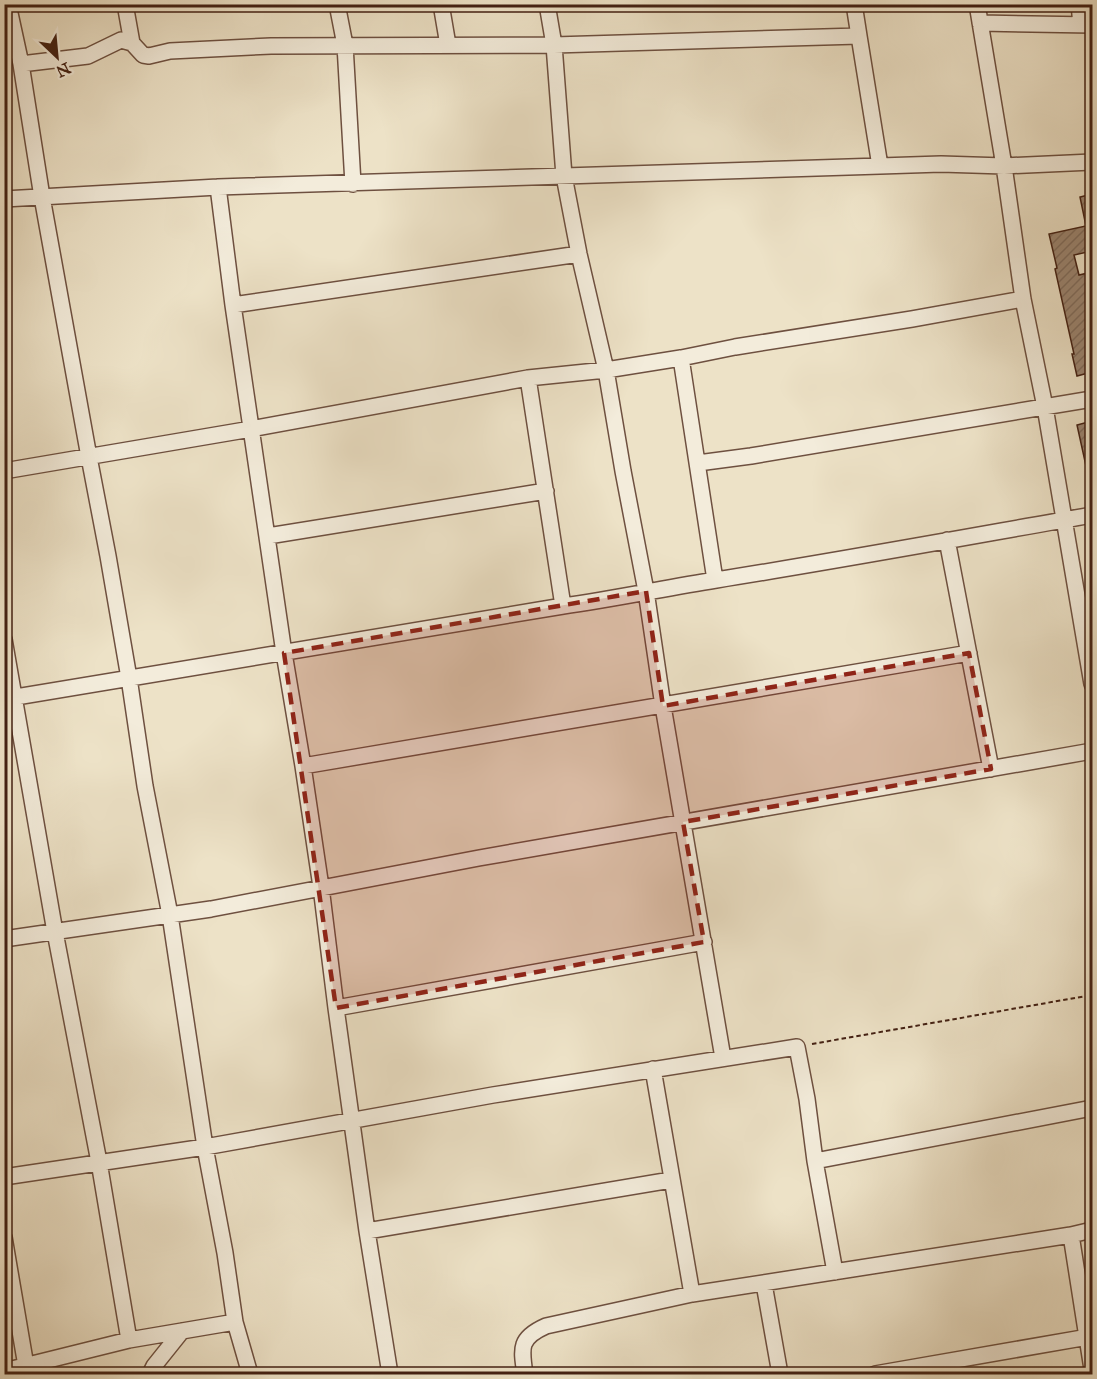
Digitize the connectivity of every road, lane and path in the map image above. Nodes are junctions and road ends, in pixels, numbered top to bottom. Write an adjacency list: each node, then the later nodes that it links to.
1 (8, 4): 16 (street)
2 (125, 4): 12 (street)
3 (337, 4): 13 (street)
4 (441, 4): 14 (street)
5 (547, 4): 15 (street)
6 (854, 4): 11 (street)
7 (976, 4): 9 (street)
8 (1079, 4): 10 (street)
9 (980, 23): 10 (street); 19 (street)
10 (1087, 25)
11 (859, 36): 15 (street); 18 (street)
12 (132, 44): 13 (street); 16 (street)
13 (345, 45): 14 (street); 21 (street)
14 (448, 45): 15 (street)
15 (554, 45): 20 (street)
16 (21, 64): 23 (street)
17 (1092, 162): 19 (street)
18 (880, 166): 19 (street); 20 (street)
19 (1004, 166): 26 (street)
20 (564, 176): 21 (street); 25 (street)
21 (353, 184): 22 (street)
22 (218, 187): 23 (street); 27 (street)
23 (42, 197): 24 (street); 34 (street)
24 (4, 199)
25 (579, 254): 27 (street); 29 (street)
26 (1023, 299): 28 (street); 32 (street)
27 (233, 305): 33 (street)
28 (681, 358): 29 (street); 35 (street)
29 (606, 370): 30 (street); 43 (street)
30 (528, 378): 33 (street); 37 (street)
31 (1092, 399): 32 (street)
32 (1045, 407): 35 (street); 39 (street)
33 (251, 429): 34 (street); 40 (street)
34 (89, 457): 36 (street); 48 (street)
35 (698, 463): 42 (street)
36 (4, 471)
37 (546, 491): 40 (street); 44 (street)
38 (1092, 515): 39 (street)
39 (1065, 520): 41 (street); 49 (street)
40 (268, 536): 46 (street)
41 (947, 540): 42 (street); 47 (street)
42 (715, 580): 43 (street)
43 (646, 591): 44 (street); 51 (street)
44 (563, 606): 46 (street)
45 (4, 639): 50 (street)
46 (284, 652): 48 (street); 53 (street)
47 (969, 653): 51 (street); 54 (street)
48 (129, 678): 50 (street); 57 (street)
49 (1092, 684)
50 (10, 698): 58 (street)
51 (663, 706): 53 (street); 55 (street)
52 (1092, 751): 54 (street)
53 (303, 766): 56 (street)
54 (991, 769): 55 (street)
55 (683, 822): 56 (street); 60 (street)
56 (321, 887): 57 (street); 62 (street)
57 (170, 915): 58 (street); 68 (street)
58 (55, 932): 59 (street); 70 (street)
59 (4, 939)
60 (704, 942): 62 (street); 64 (street)
61 (1092, 994): 63 (path)
62 (336, 1008): 67 (street)
63 (797, 1047): 64 (street); 69 (street)
64 (723, 1058): 65 (street)
65 (653, 1069): 67 (street); 72 (street)
66 (1092, 1108): 69 (street)
67 (351, 1121): 68 (street); 74 (street)
68 (205, 1147): 70 (street); 80 (street)
69 (815, 1161): 77 (street)
70 (99, 1162): 71 (street); 83 (street)
71 (4, 1177)
72 (671, 1180): 74 (street); 79 (street)
73 (1092, 1230): 75 (street)
74 (367, 1231): 89 (street)
75 (1071, 1234): 77 (street); 82 (street)
76 (4, 1237): 84 (street)
77 (835, 1272): 78 (street)
78 (764, 1284): 79 (street); 91 (street)
79 (692, 1294): 90 (street)
80 (235, 1322): 81 (street); 88 (street)
81 (182, 1331): 83 (street); 87 (street)
82 (1088, 1337): 85 (street); 92 (street)
83 (129, 1340): 84 (street)
84 (26, 1366): 86 (street)
85 (1092, 1369)
86 (4, 1371)
87 (150, 1374)
88 (250, 1374)
89 (390, 1374)
90 (525, 1374)
91 (780, 1374)
92 (875, 1374)

